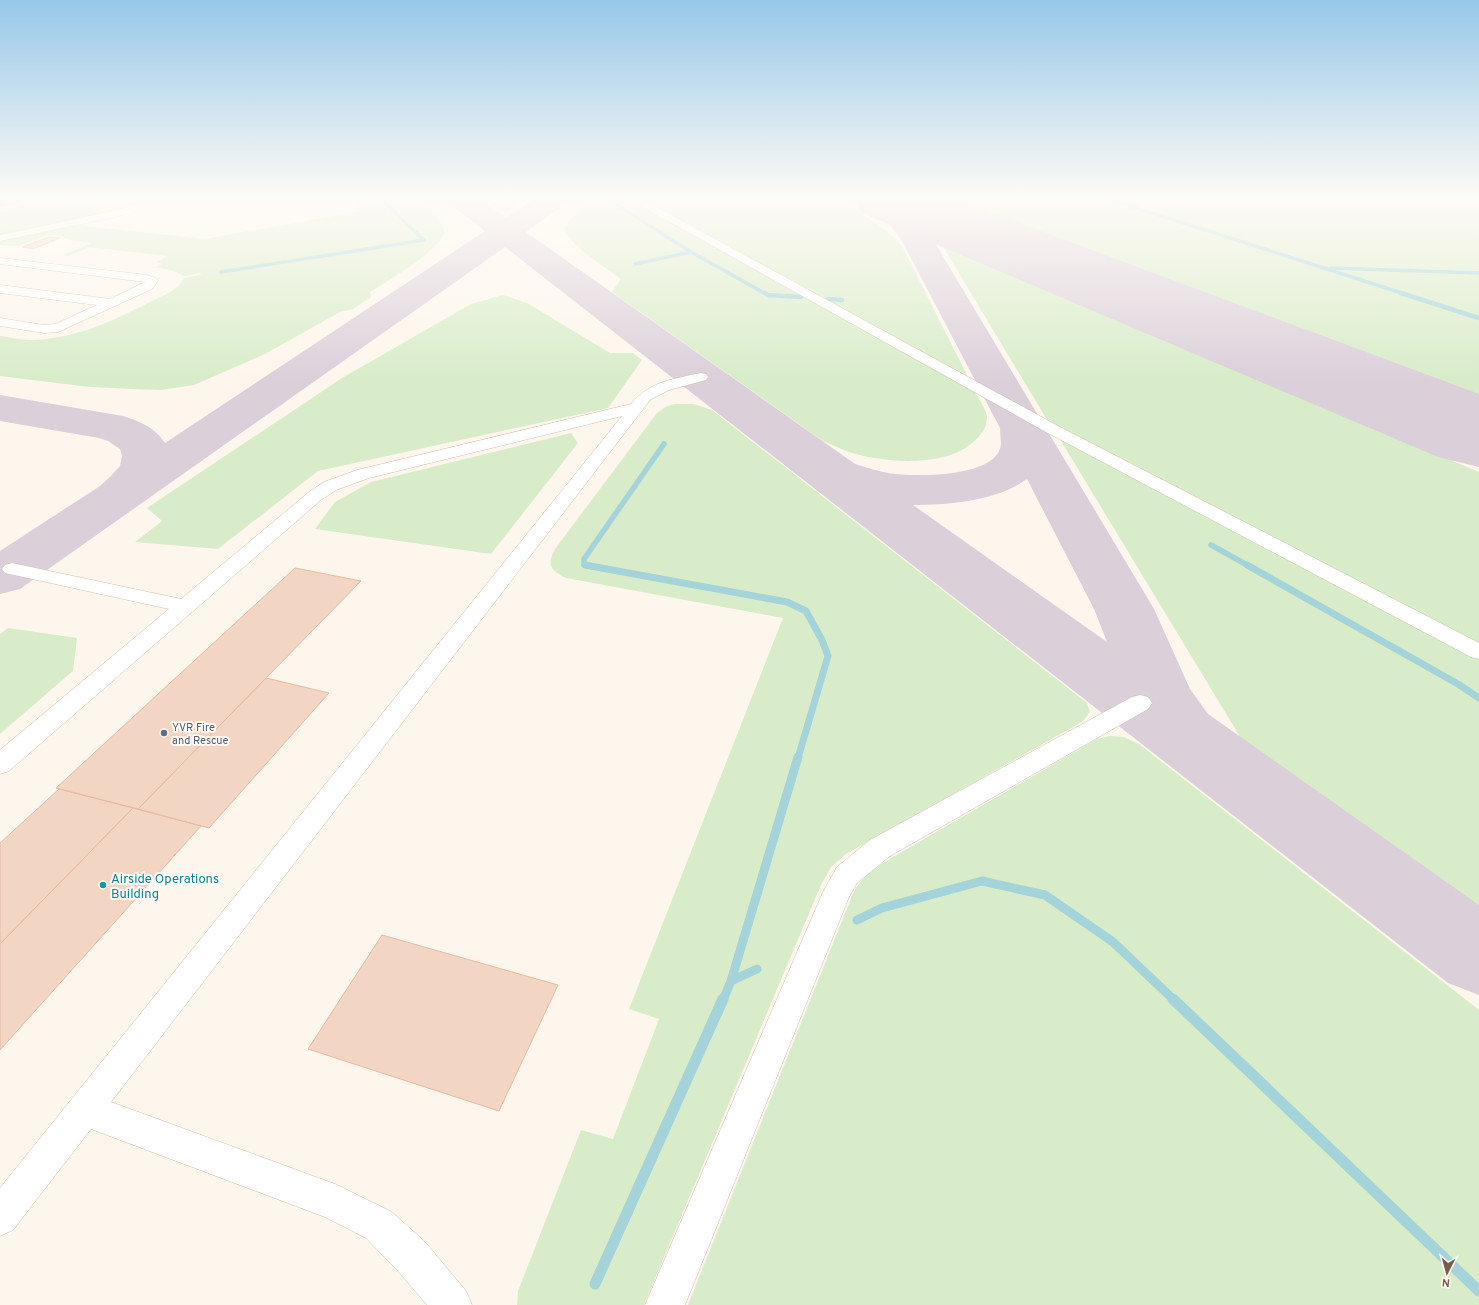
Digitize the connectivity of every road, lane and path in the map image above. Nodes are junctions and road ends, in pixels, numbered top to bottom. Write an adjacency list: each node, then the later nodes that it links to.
1 (743, 259): 10 (lane)
2 (0, 261): 4 (lane)
3 (0, 289): 4 (lane)
4 (112, 303): 5 (lane)
5 (0, 322)
6 (700, 377): 7 (lane)
7 (638, 406): 9 (lane); 13 (lane)
8 (12, 569): 9 (lane)
9 (185, 606): 12 (lane)
10 (1479, 652)
11 (1140, 703): 16 (lane)
12 (0, 764)
13 (85, 1110): 14 (lane); 15 (lane)
14 (0, 1217)
15 (452, 1305)
16 (665, 1305)

